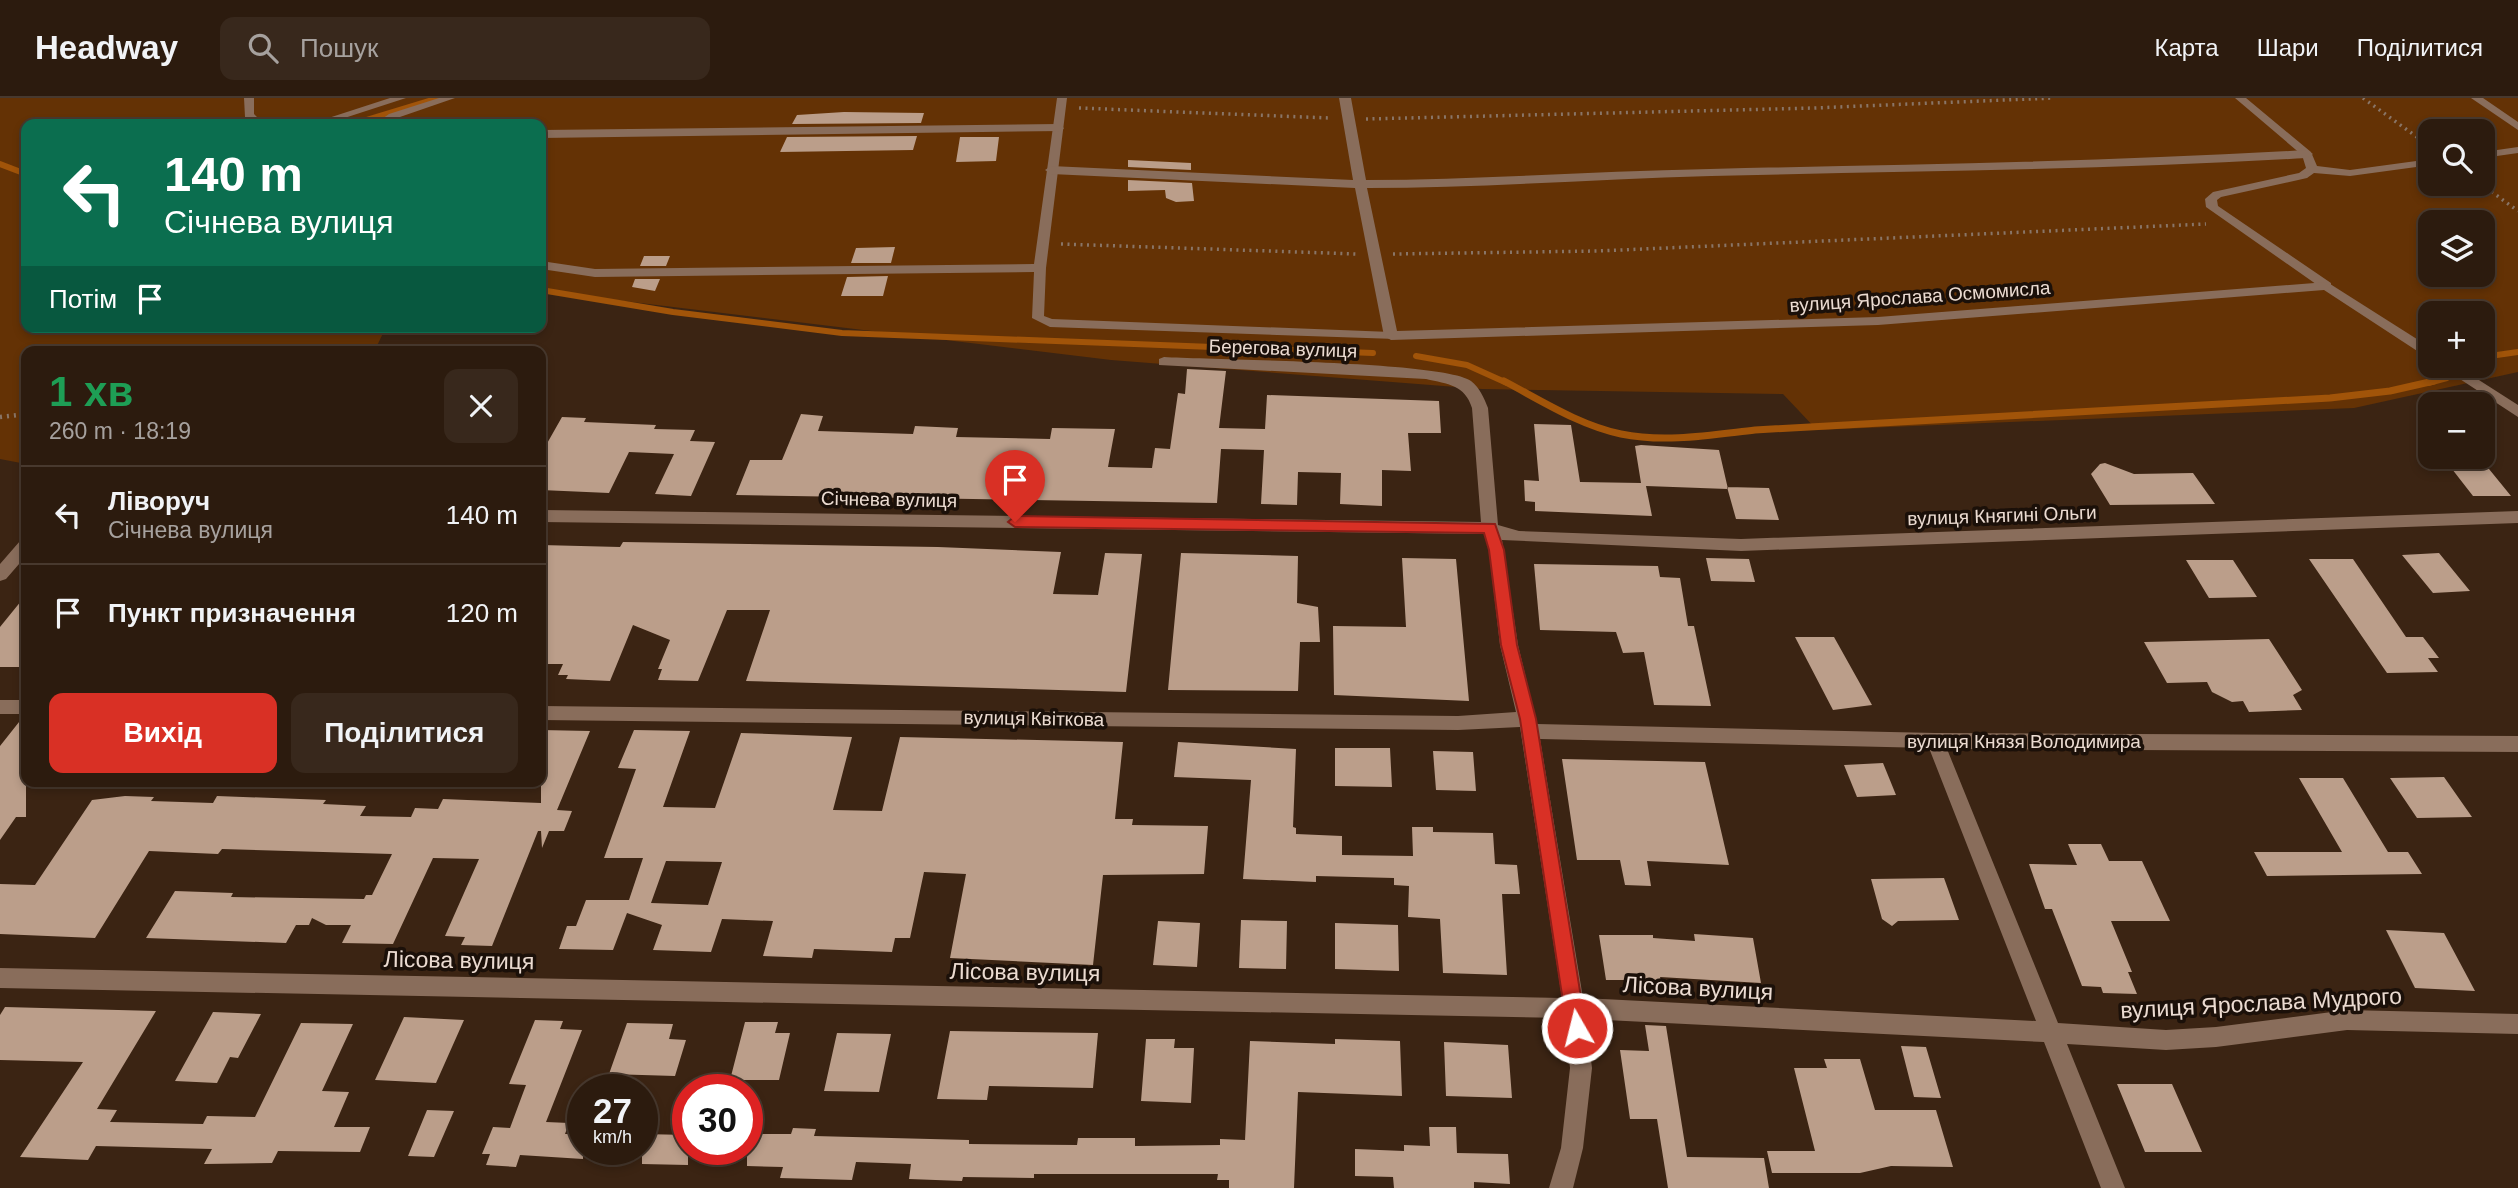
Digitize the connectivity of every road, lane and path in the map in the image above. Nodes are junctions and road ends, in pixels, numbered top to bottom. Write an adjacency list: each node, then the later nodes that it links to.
1 (249, 98): 11 (lane)
2 (401, 98): 12 (lane)
3 (450, 98): 13 (lane)
4 (1345, 98): 10 (street)
5 (2053, 98): 10 (path)
6 (2240, 98): 19 (lane)
7 (2363, 98): 17 (path)
8 (2476, 98): 14 (lane)
9 (1062, 103): 10 (path); 15 (lane)
10 (1349, 118): 24 (street)
11 (253, 119)
12 (332, 119)
13 (388, 119)
14 (2518, 127)
15 (1058, 128): 16 (street); 23 (lane)
16 (546, 134)
17 (2418, 138)
18 (2518, 150): 20 (lane)
19 (2307, 153): 22 (lane); 24 (street)
20 (2495, 153)
21 (2418, 164): 22 (lane)
22 (2312, 169): 27 (lane)
23 (1051, 170): 24 (street); 28 (lane)
24 (1361, 184): 29 (street)
25 (2495, 194): 26 (path)
26 (2518, 211)
27 (2234, 223): 29 (path); 32 (lane)
28 (1043, 244): 29 (path); 31 (lane)
29 (1373, 254): 33 (street)
30 (546, 266): 31 (lane)
31 (1040, 268): 33 (lane)
32 (2328, 286): 33 (street, вулиця Ярослава Осмомисла); 34 (street)
33 (1391, 336)
34 (2418, 346)
35 (1164, 362): 42 (street, Берегова вулиця)
36 (2466, 378): 37 (street)
37 (2518, 412)
38 (21, 415): 39 (path)
39 (0, 417)
40 (546, 516): 42 (street, Січнева вулиця)
41 (2518, 517): 42 (street, вулиця Княгині Ольги)
42 (1490, 528): 48 (street, Берегова вулиця)
43 (21, 551): 44 (street)
44 (0, 575)
45 (0, 707): 46 (street)
46 (21, 707)
47 (546, 713): 48 (street, вулиця Квіткова)
48 (1529, 725): 49 (street, вулиця Князя Володимира); 52 (street, Берегова вулиця)
49 (1935, 741): 50 (street, вулиця Князя Володимира); 54 (street)
50 (2518, 744)
51 (0, 978): 52 (street, Лісова вулиця)
52 (1574, 1009): 54 (street, Лісова вулиця); 55 (street, Берегова вулиця)
53 (2518, 1024): 54 (street, вулиця Ярослава Мудрого)
54 (2049, 1032): 56 (street)
55 (1561, 1188)
56 (2113, 1188)

